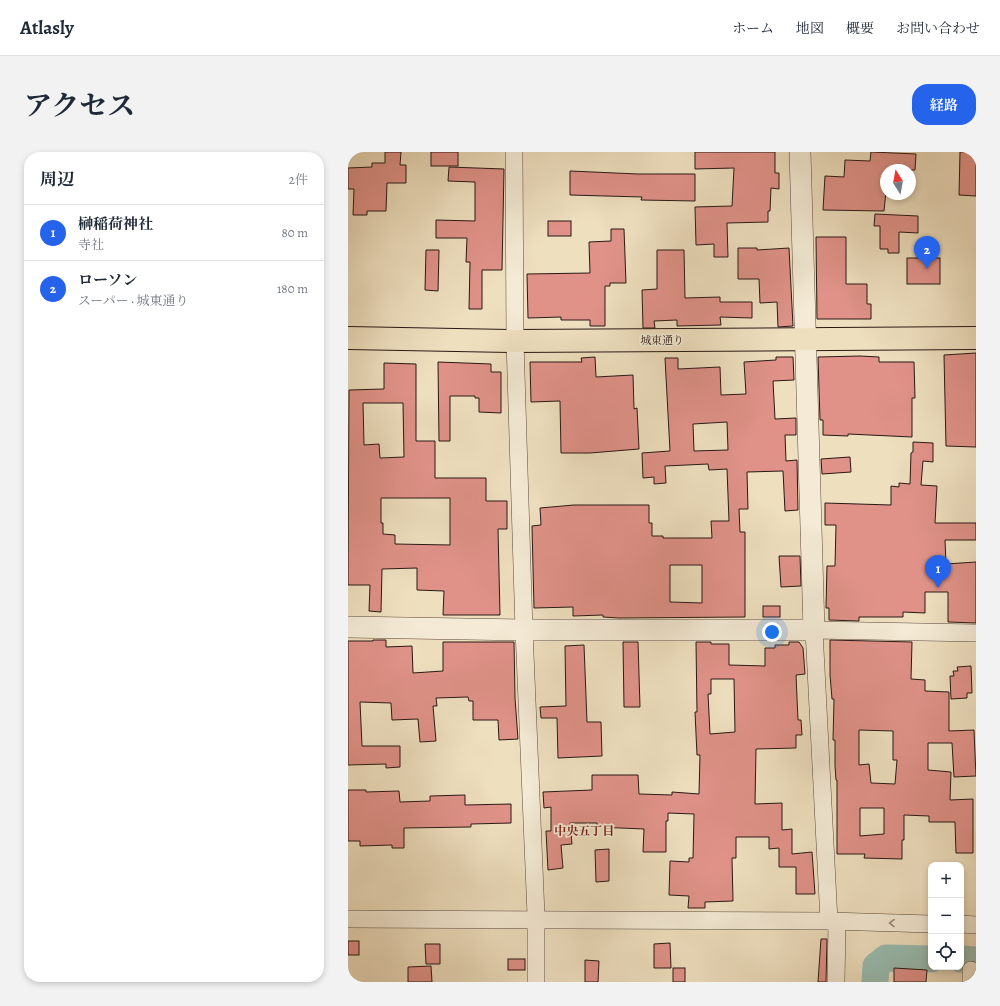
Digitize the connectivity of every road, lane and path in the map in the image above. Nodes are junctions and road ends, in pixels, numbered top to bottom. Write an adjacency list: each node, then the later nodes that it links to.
1 (514, 152): 6 (street)
2 (800, 152): 5 (street)
3 (348, 338): 6 (highway, 城東通り)
4 (976, 338): 5 (highway, 城東通り)
5 (806, 339): 6 (highway, 城東通り); 9 (street)
6 (515, 341): 8 (street)
7 (348, 627): 8 (street)
8 (524, 630): 9 (street); 12 (street)
9 (814, 630): 10 (street); 13 (street)
10 (976, 633)
11 (348, 919): 12 (street)
12 (536, 920): 13 (street); 17 (street)
13 (833, 921): 14 (street, one-way to 13); 18 (street)
14 (928, 924)
15 (964, 924): 16 (street)
16 (976, 925)
17 (536, 982)
18 (836, 982)

